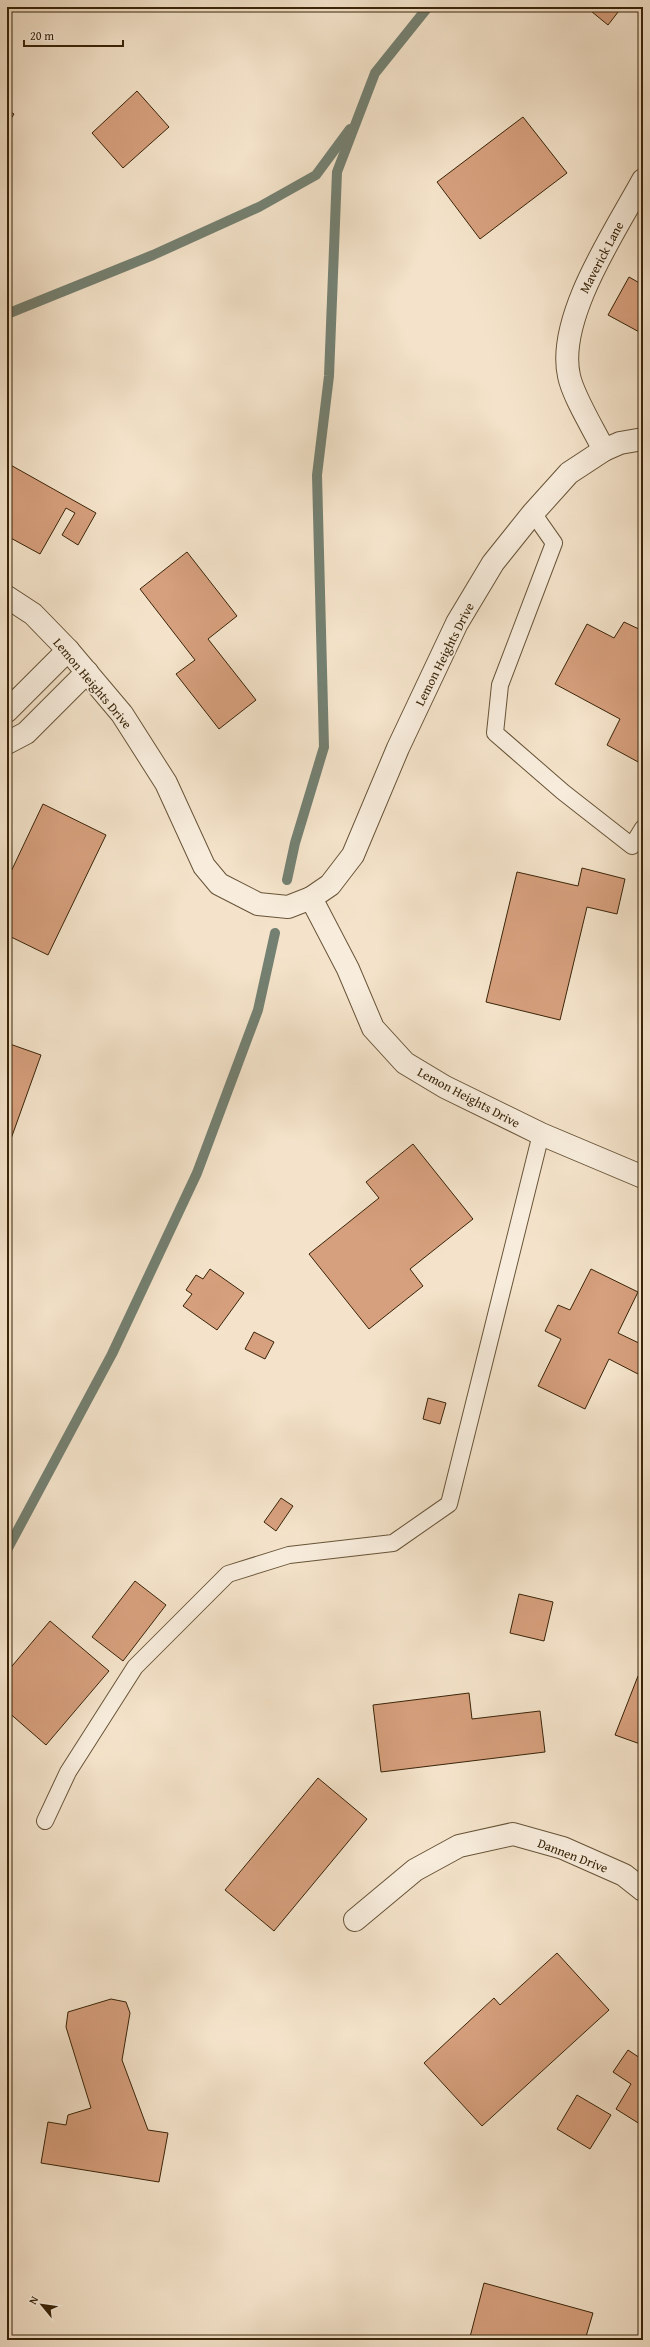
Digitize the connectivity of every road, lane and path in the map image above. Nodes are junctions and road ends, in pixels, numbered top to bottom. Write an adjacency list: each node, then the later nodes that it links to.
1 (643, 180): 3 (street, Maverick Lane)
2 (643, 439): 3 (street, Lemon Heights Drive)
3 (604, 450): 4 (street, Lemon Heights Drive)
4 (533, 513): 10 (lane); 11 (street, Lemon Heights Drive)
5 (7, 597): 6 (street, Lemon Heights Drive)
6 (68, 650): 7 (street, Lemon Heights Drive); 8 (street)
7 (86, 672): 9 (street); 11 (street, Lemon Heights Drive)
8 (7, 711)
9 (7, 743)
10 (643, 828)
11 (311, 898): 12 (street, Lemon Heights Drive)
12 (541, 1134): 13 (street, Lemon Heights Drive); 14 (lane)
13 (643, 1177)
14 (45, 1821)
15 (643, 1890): 16 (street, Dannen Drive)
16 (355, 1920)

